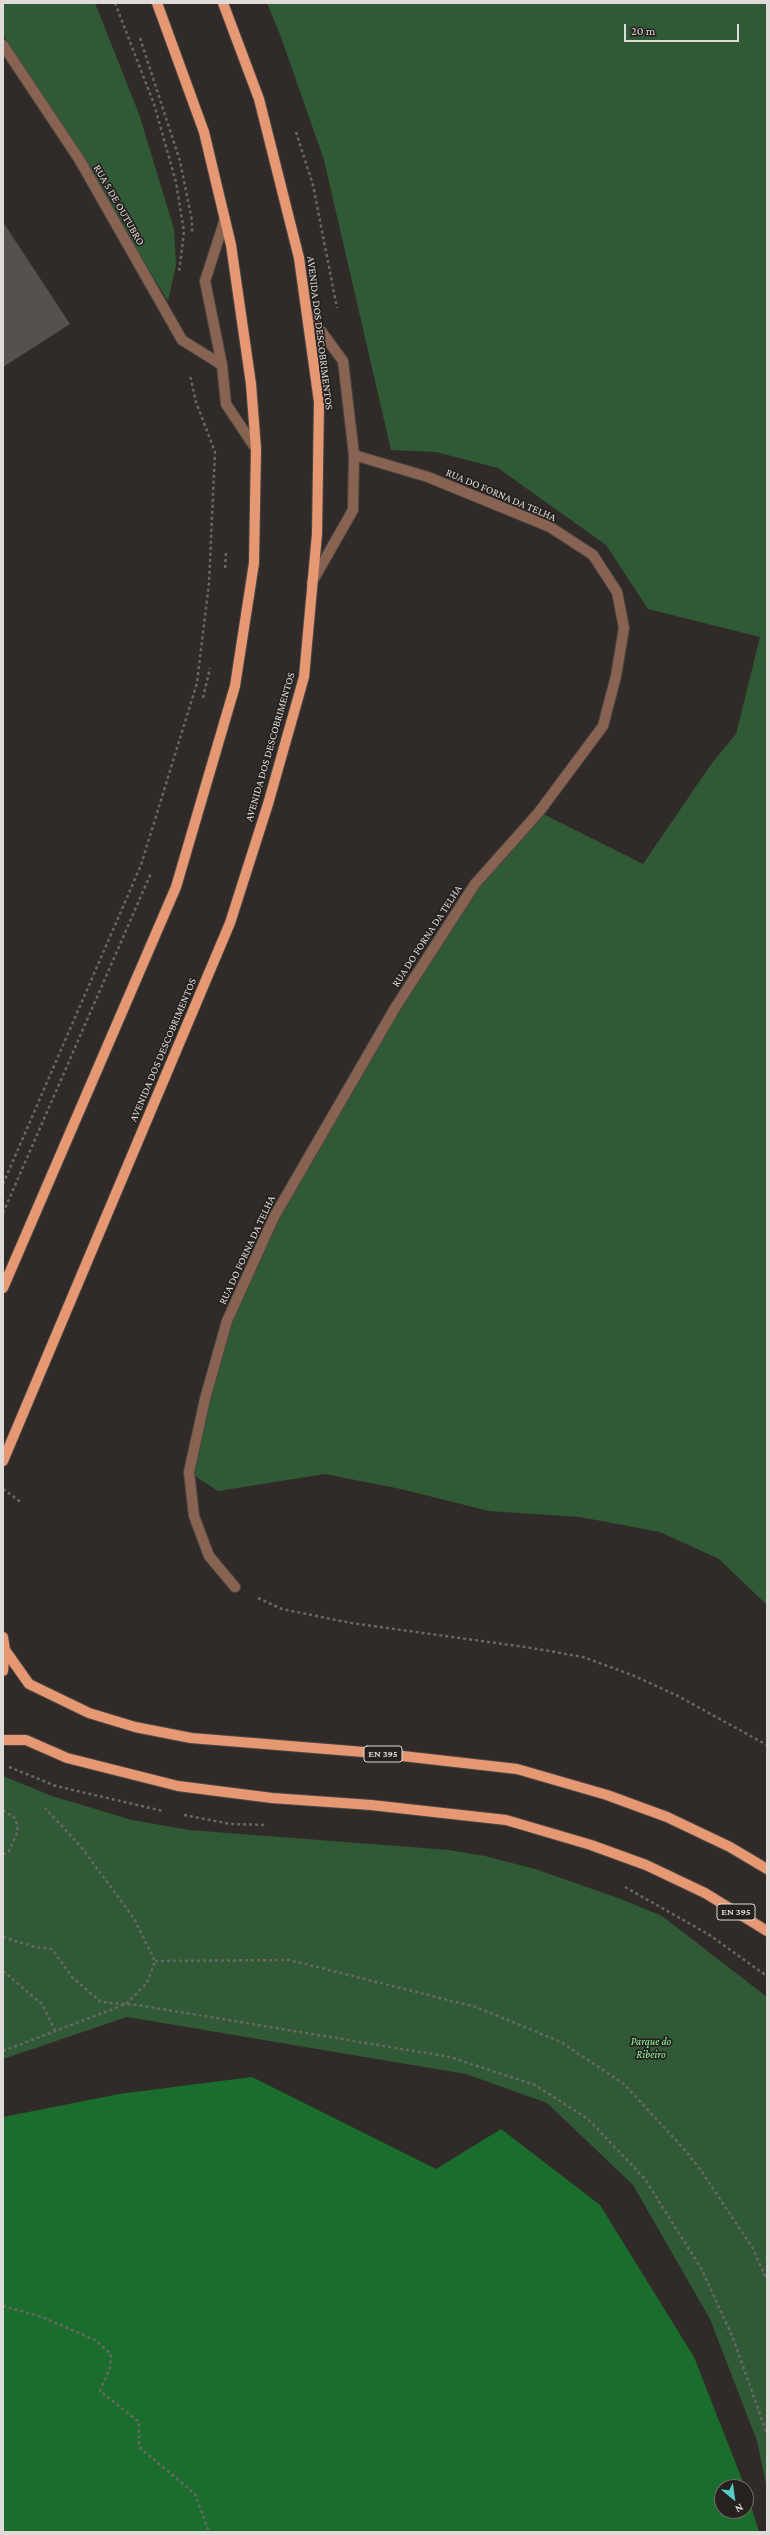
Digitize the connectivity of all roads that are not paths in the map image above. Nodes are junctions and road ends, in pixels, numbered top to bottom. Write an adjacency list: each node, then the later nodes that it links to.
1 (157, 3): 4 (main road)
2 (223, 3): 5 (main road, AVENIDA DOS DESCOBRIMENTOS)
3 (3, 45): 6 (street, RUA 5 DE OUTUBRO)
4 (225, 219): 6 (street); 7 (main road)
5 (306, 312): 8 (street); 9 (main road, AVENIDA DOS DESCOBRIMENTOS)
6 (222, 365): 7 (street)
7 (256, 449): 10 (main road)
8 (354, 455): 9 (street); 12 (street, RUA DO FORNA DA TELHA)
9 (312, 582): 11 (main road, AVENIDA DOS DESCOBRIMENTOS)
10 (3, 1288)
11 (3, 1461)
12 (235, 1587)
13 (3, 1638): 14 (main road)
14 (5, 1650): 15 (main road); 17 (main road, EN 395)
15 (3, 1671)
16 (3, 1740): 18 (main road, EN 395)
17 (767, 1869)
18 (767, 1931)

